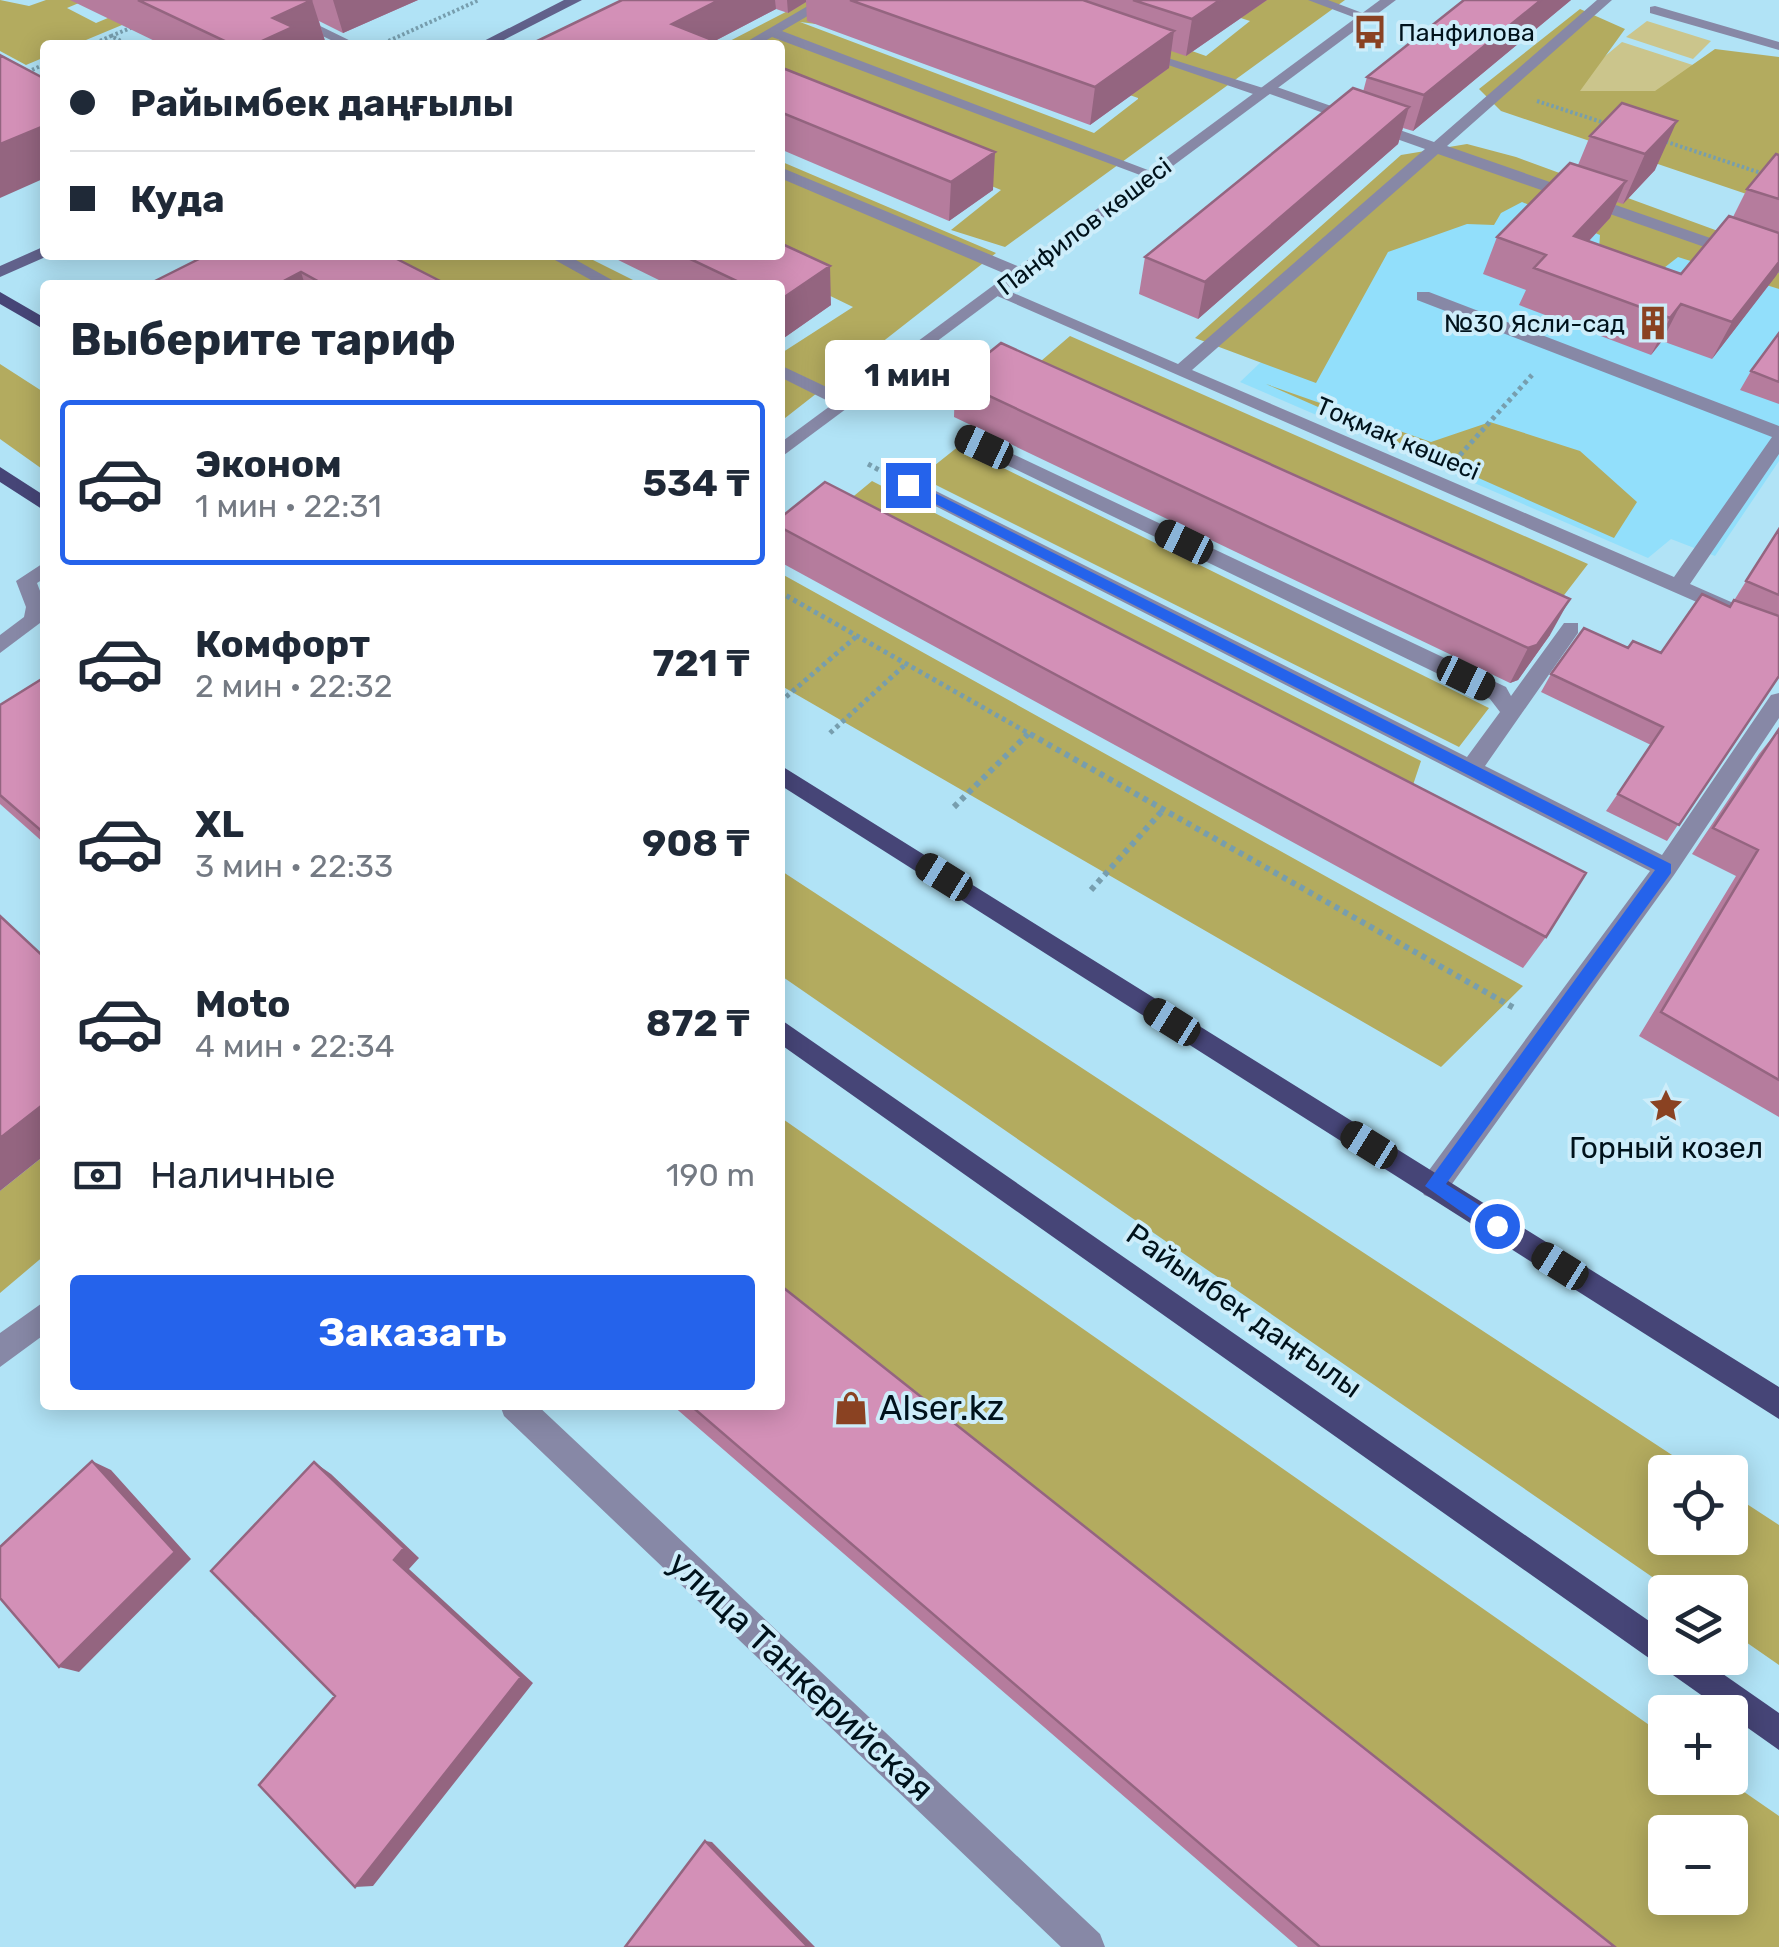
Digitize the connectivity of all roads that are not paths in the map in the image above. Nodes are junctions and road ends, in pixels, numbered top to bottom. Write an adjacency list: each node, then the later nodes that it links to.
1 (256, 0): 10 (street)
2 (575, 0): 11 (main road)
3 (828, 0): 9 (street)
4 (1315, 0): 8 (street)
5 (1389, 0): 8 (street, Панфилов көшесі)
6 (1605, 0): 16 (street)
7 (1656, 10): 14 (street)
8 (1366, 17): 15 (street, Панфилов көшесі)
9 (772, 32): 12 (street); 18 (street)
10 (341, 40)
11 (493, 40)
12 (757, 40)
13 (1122, 44): 15 (street)
14 (1779, 46)
15 (1266, 91): 16 (street); 18 (street, Панфилов көшесі)
16 (1436, 148): 21 (street); 30 (street)
17 (785, 174): 23 (street)
18 (1153, 175): 23 (street, Панфилов көшесі)
19 (40, 254): 22 (main road)
20 (564, 260): 24 (street)
21 (1779, 268)
22 (0, 272)
23 (1020, 274): 25 (street, Панфилов көшесі)
24 (603, 280)
25 (996, 292): 30 (street, Тоқмақ көшесі); 31 (street, Панфилов көшесі)
26 (1423, 296): 33 (street)
27 (0, 298): 28 (main road)
28 (40, 321)
29 (785, 372): 31 (street)
30 (1180, 372): 39 (street, Тоқмақ көшесі)
31 (846, 403): 34 (street, Панфилов көшесі)
32 (964, 437): 44 (street)
33 (1779, 437): 39 (street)
34 (785, 448)
35 (0, 473): 37 (main road)
36 (908, 485): 46 (street)
37 (40, 501)
38 (40, 573): 42 (street)
39 (1677, 588): 41 (street, Тоқмақ көшесі)
40 (1571, 628): 44 (street)
41 (1779, 632)
42 (0, 646)
43 (1779, 701): 45 (street)
44 (1512, 712): 46 (street)
45 (1768, 739): 48 (street)
46 (1471, 769): 48 (street)
47 (785, 777): 50 (main road)
48 (1666, 868): 50 (street)
49 (785, 1034): 55 (main road, Райымбек даңғылы)
50 (1434, 1186): 53 (main road)
51 (40, 1318): 52 (street)
52 (0, 1352)
53 (1779, 1404)
54 (520, 1410): 58 (street, улица Танкерийская)
55 (1648, 1640)
56 (1697, 1675): 57 (main road)
57 (1779, 1732)
58 (1086, 1947)

